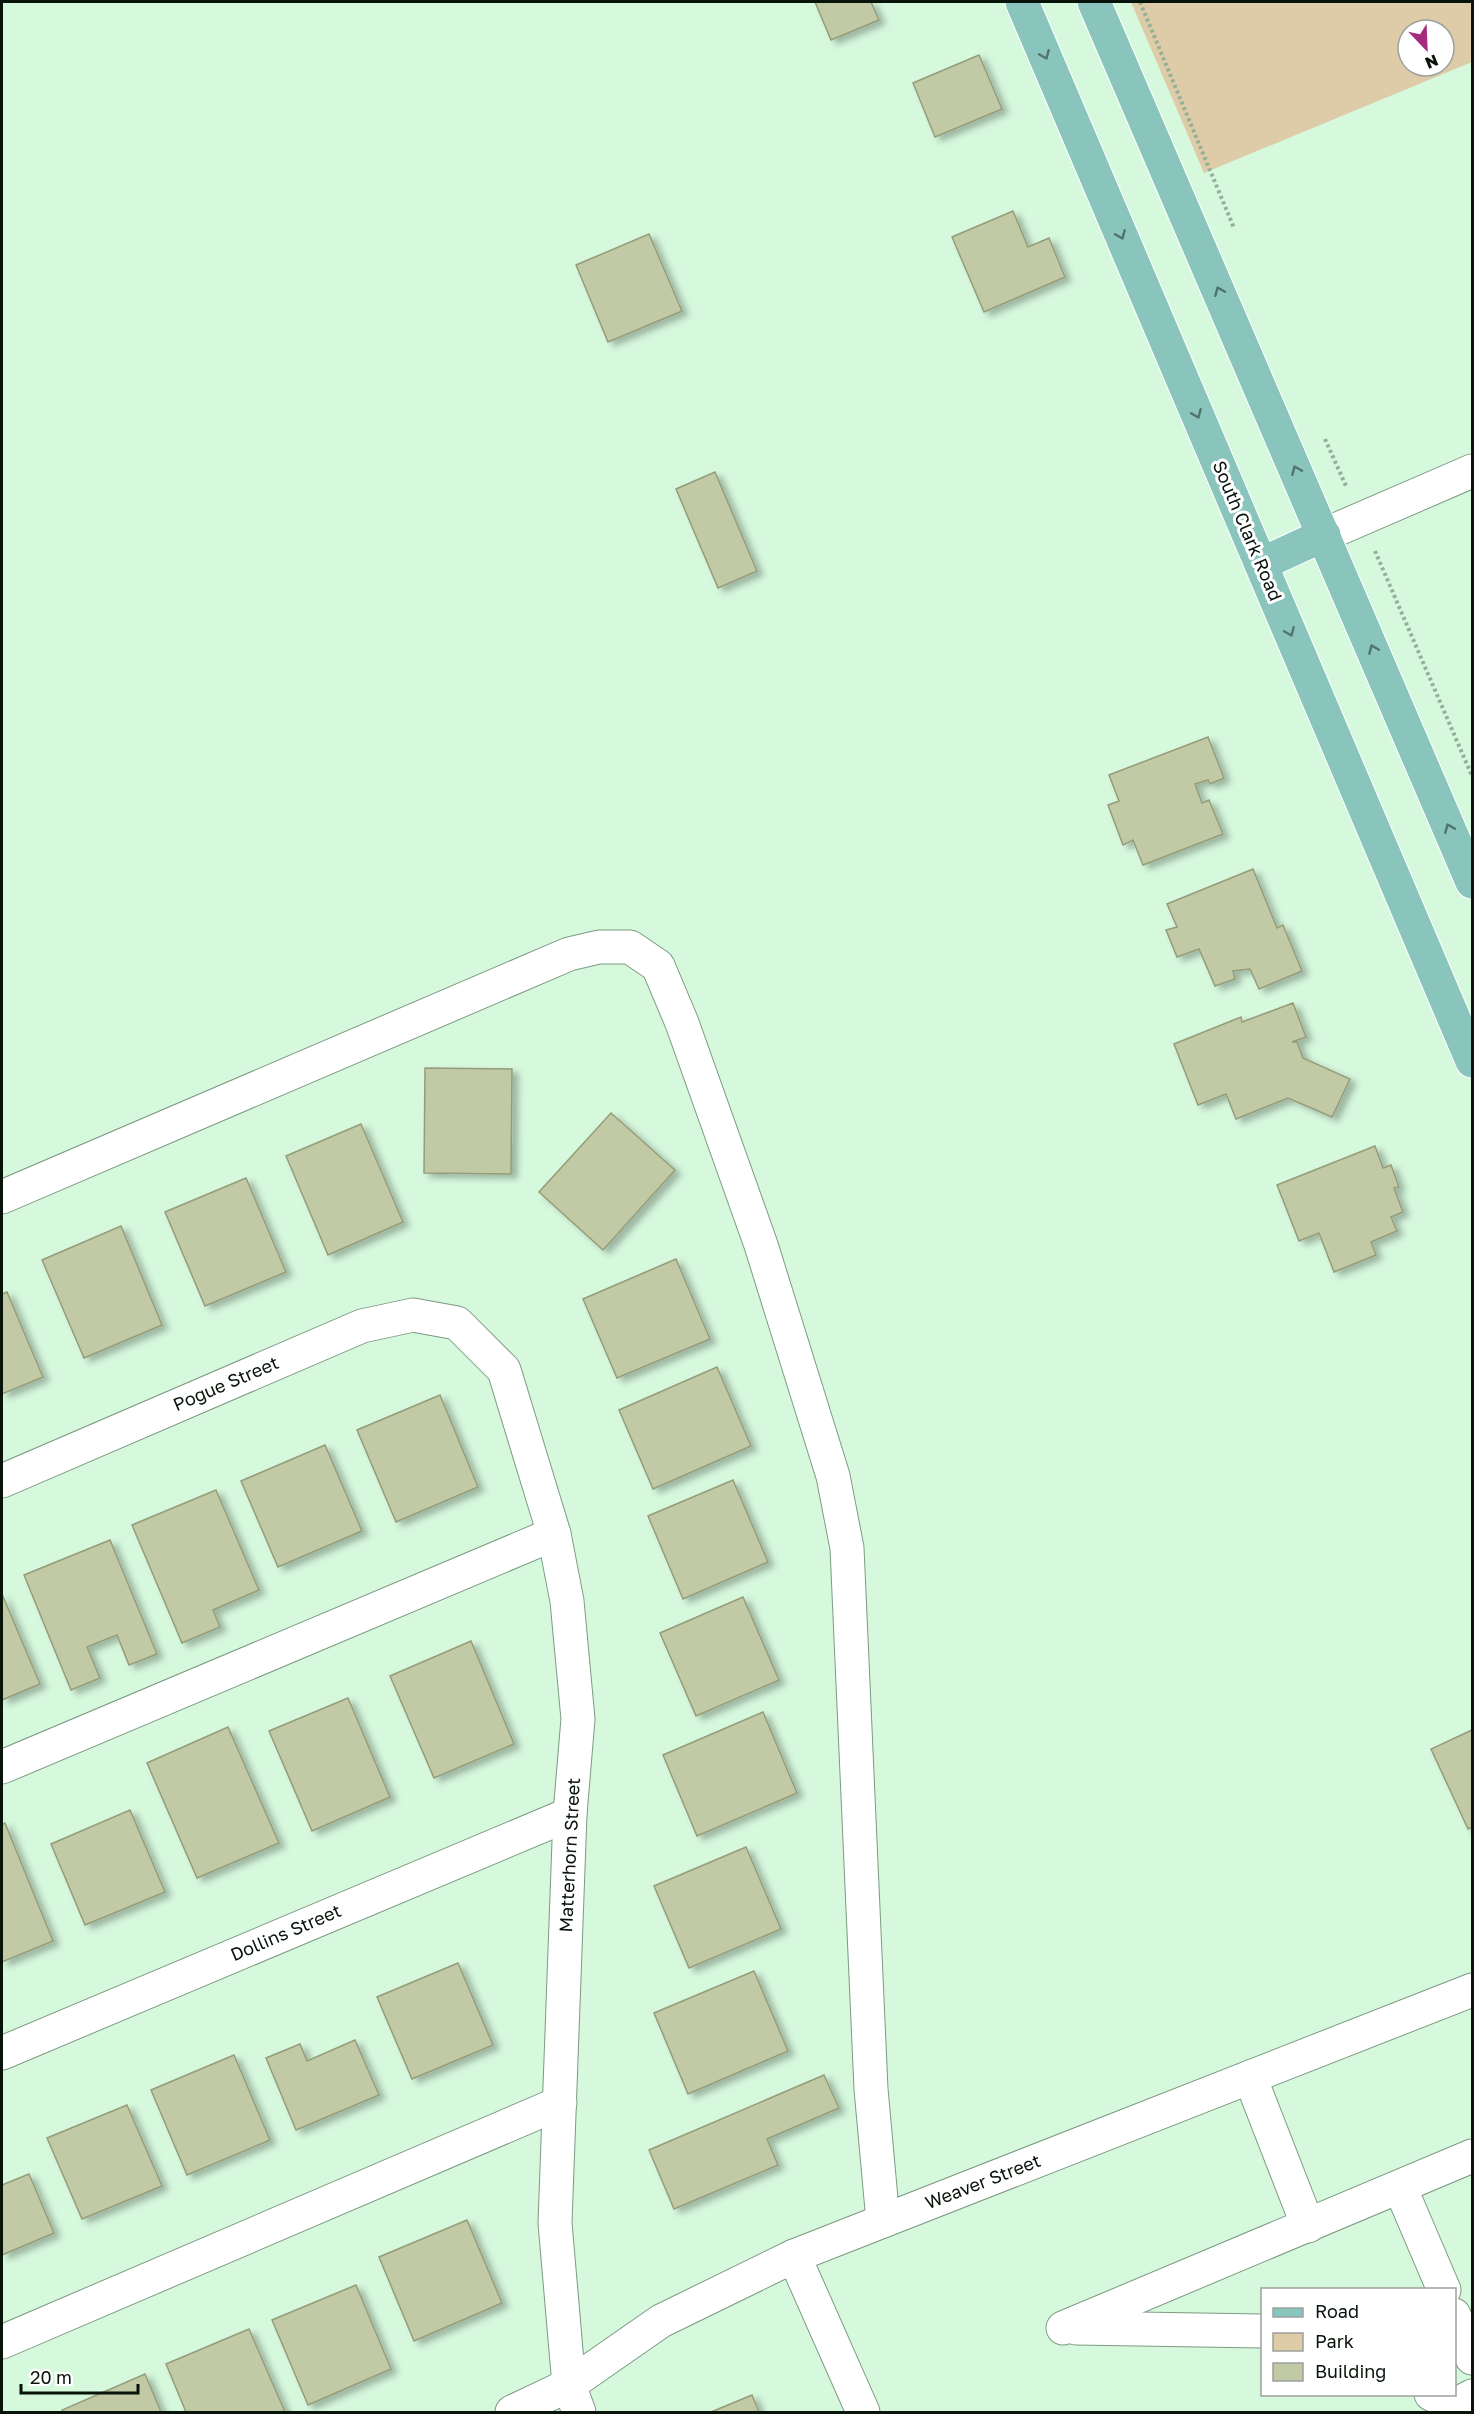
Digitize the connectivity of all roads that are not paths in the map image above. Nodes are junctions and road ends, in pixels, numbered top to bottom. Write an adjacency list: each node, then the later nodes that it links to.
1 (1022, 2): 5 (main road, South Clark Road, one-way to 5)
2 (1095, 2): 4 (main road, one-way to 2)
3 (1473, 471): 4 (street)
4 (1324, 535): 5 (main road); 6 (main road, one-way to 4)
5 (1261, 564): 7 (main road, South Clark Road, one-way to 7)
6 (1473, 882)
7 (1466, 1026): 8 (main road, South Clark Road)
8 (1473, 1061)
9 (2, 1197): 21 (street)
10 (457, 1323): 11 (street, Pogue Street); 12 (street, Matterhorn Street)
11 (2, 1480)
12 (554, 1534): 13 (street); 14 (street, Matterhorn Street)
13 (2, 1767)
14 (570, 1814): 16 (street, Dollins Street); 18 (street, Matterhorn Street)
15 (1473, 1990): 17 (street, Weaver Street)
16 (2, 2053)
17 (1250, 2077): 21 (street, Weaver Street); 22 (street)
18 (560, 2103): 27 (street); 31 (street, Matterhorn Street)
19 (1473, 2156): 20 (street)
20 (1400, 2187): 22 (street); 24 (street)
21 (883, 2221): 23 (street, Weaver Street)
22 (1308, 2226): 26 (street)
23 (794, 2256): 31 (street, Weaver Street); 33 (street)
24 (1444, 2288)
25 (1456, 2317): 28 (street)
26 (1261, 2331)
27 (2, 2342)
28 (1473, 2358)
29 (1435, 2396): 30 (street)
30 (1473, 2396)
31 (574, 2399): 32 (street, Weaver Street)
32 (512, 2412)
33 (863, 2412)

